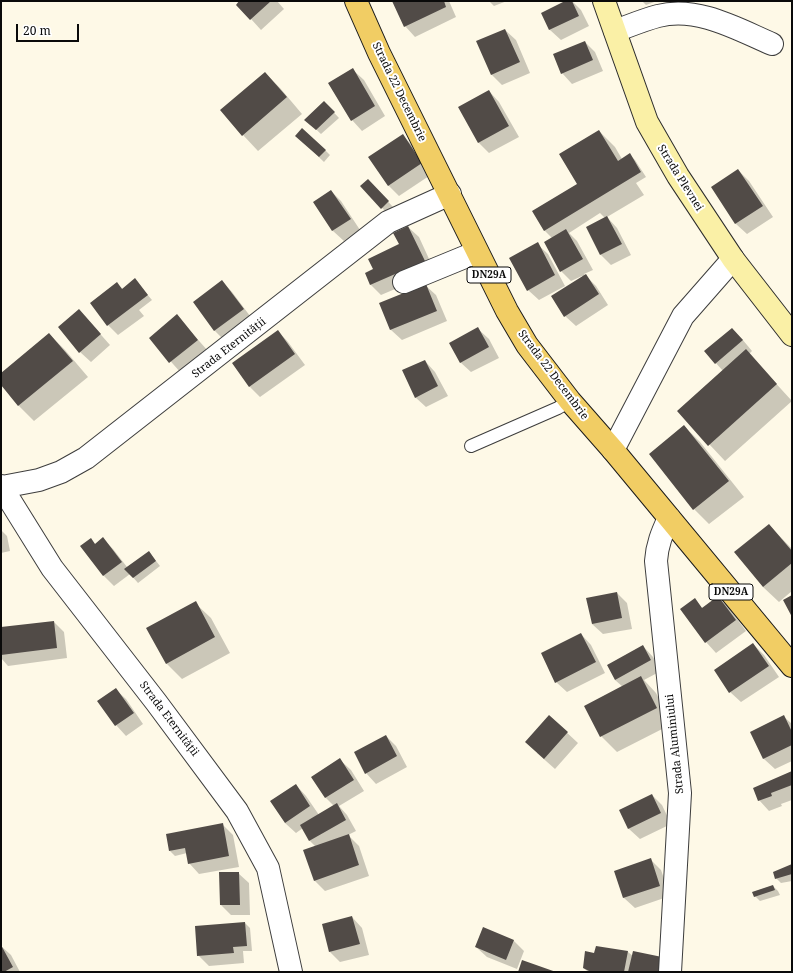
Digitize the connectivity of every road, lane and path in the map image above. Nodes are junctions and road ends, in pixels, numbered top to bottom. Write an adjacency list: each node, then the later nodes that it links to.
1 (356, 1): 5 (main road, Strada 22 Decembrie / DN29A)
2 (604, 1): 3 (street, Strada Plevnei)
3 (615, 31): 4 (street); 7 (street, Strada Plevnei)
4 (772, 44)
5 (450, 194): 6 (main road, Strada 22 Decembrie / DN29A); 13 (street, Strada Eternității)
6 (477, 252): 8 (street); 10 (main road, Strada 22 Decembrie / DN29A)
7 (733, 259): 9 (street, Strada Plevnei); 12 (street)
8 (404, 282)
9 (792, 335)
10 (570, 401): 11 (lane); 12 (main road, Strada 22 Decembrie / DN29A)
11 (471, 446)
12 (613, 450): 14 (main road, Strada 22 Decembrie / DN29A)
13 (2, 487): 16 (street, Strada Eternității)
14 (669, 518): 15 (main road, Strada 22 Decembrie / DN29A); 17 (street, Strada Aluminiului)
15 (792, 666)
16 (291, 972)
17 (670, 972)

